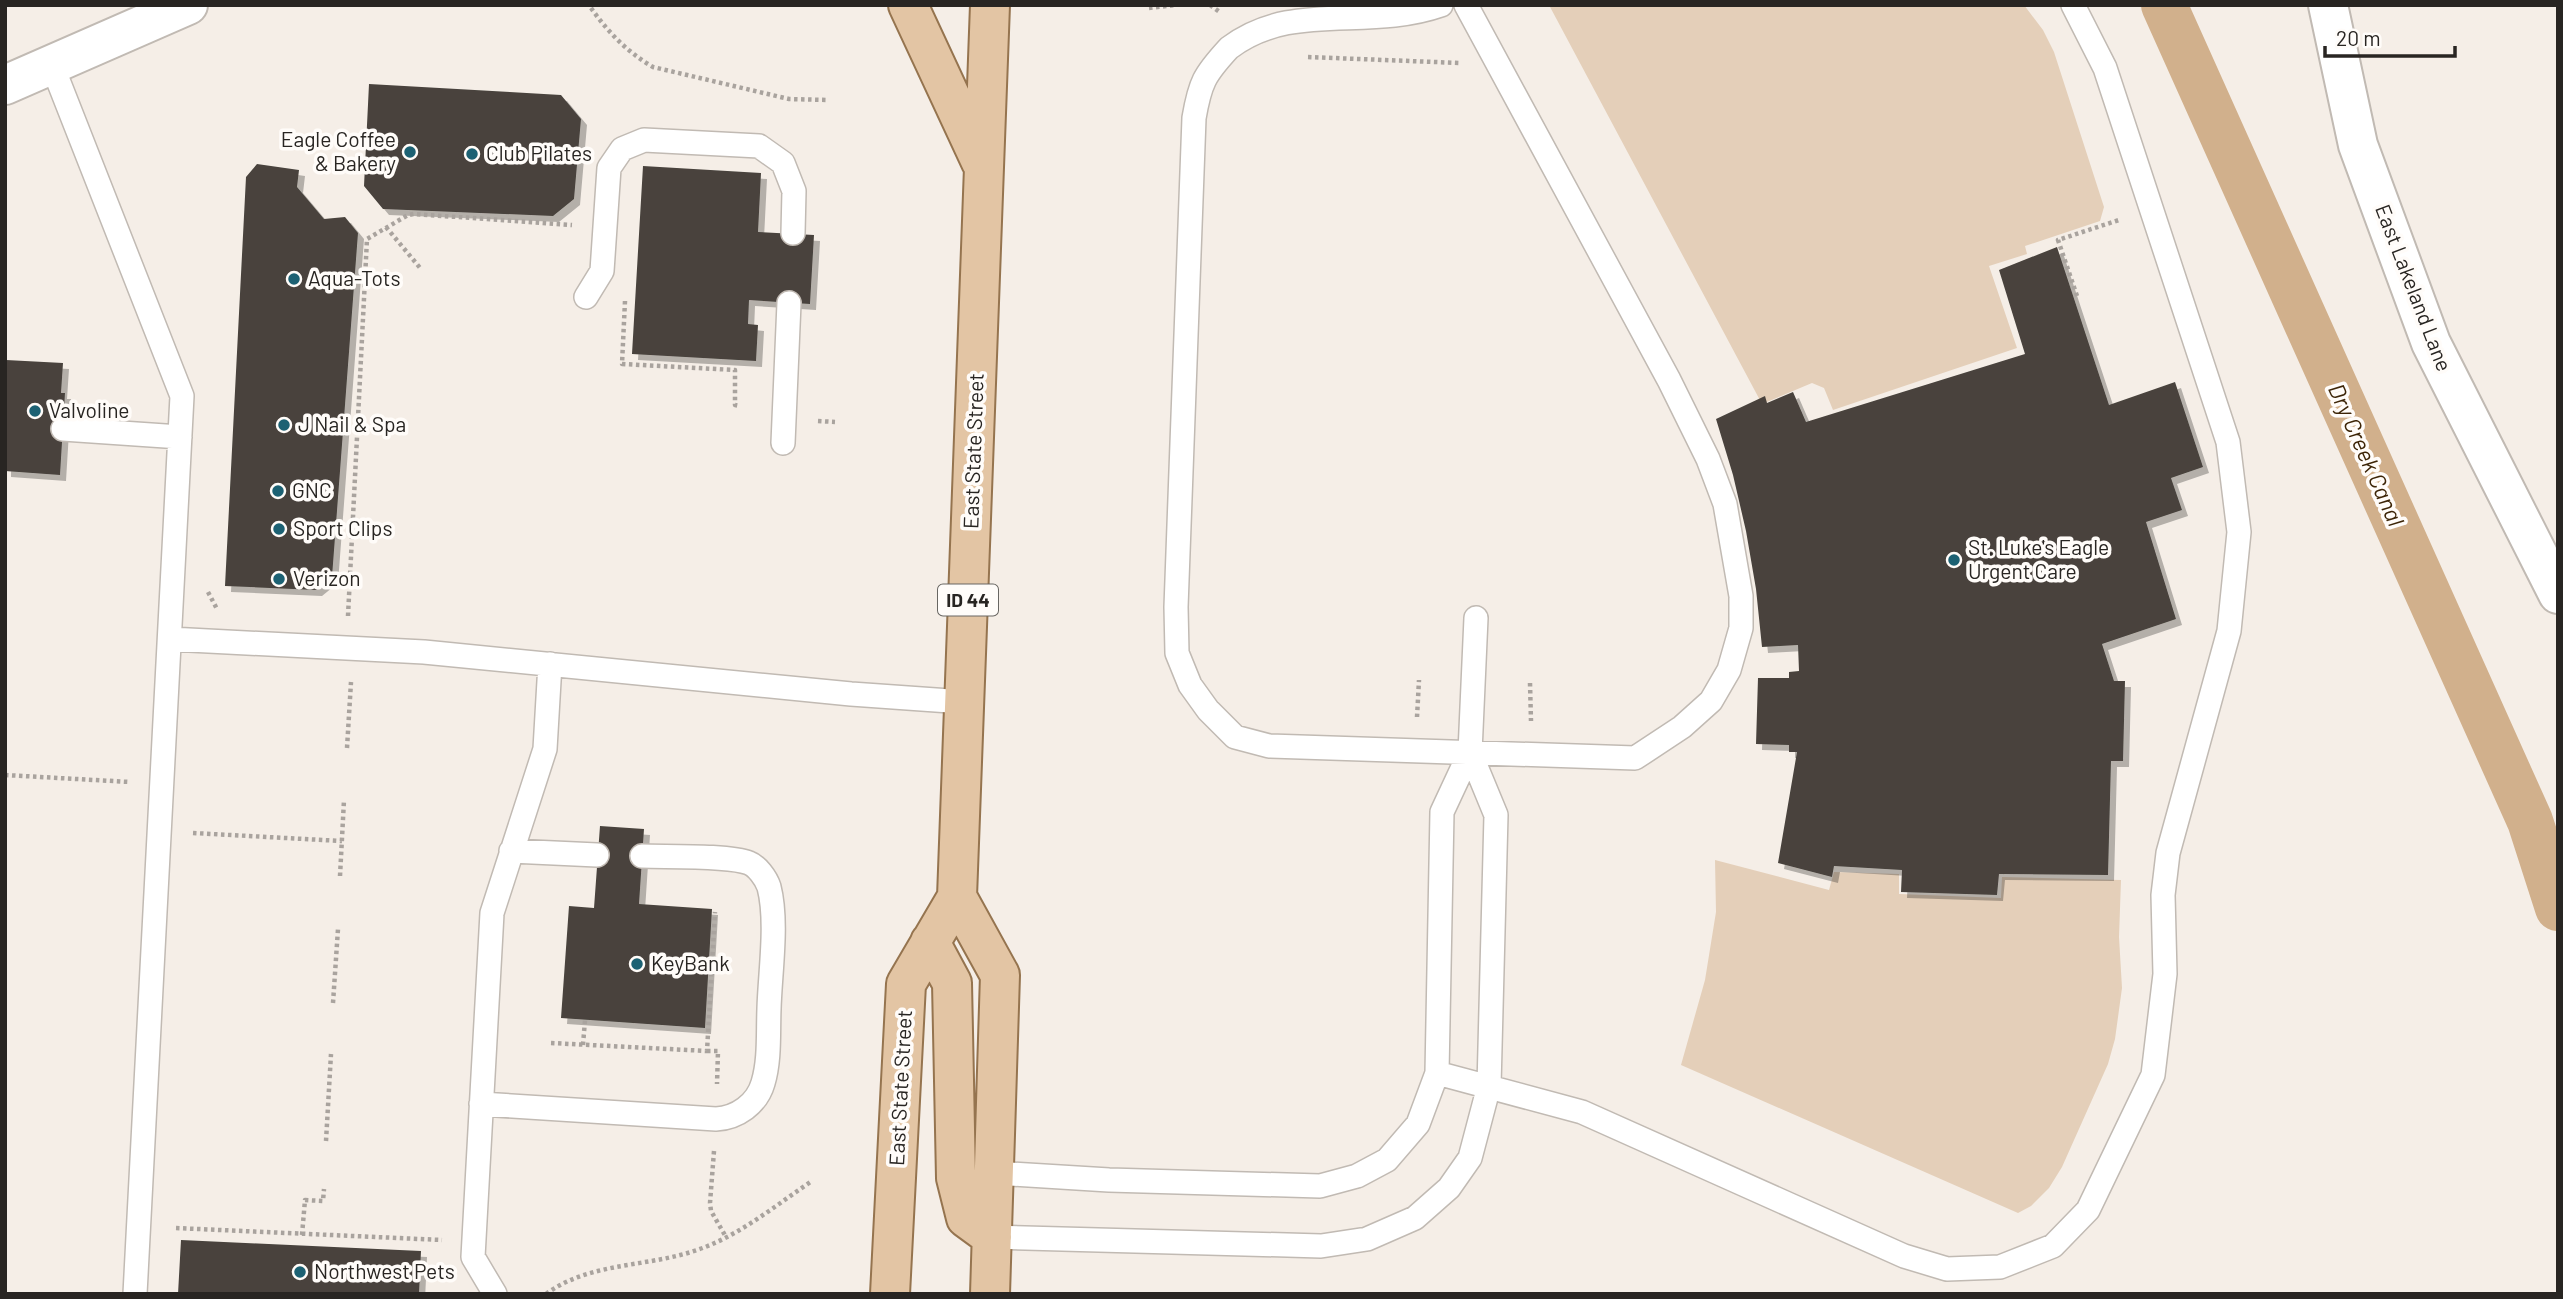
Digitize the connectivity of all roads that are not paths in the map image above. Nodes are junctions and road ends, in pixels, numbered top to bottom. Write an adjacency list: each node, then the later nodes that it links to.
1 (188, 5): 8 (street)
2 (908, 5): 10 (main road)
3 (990, 5): 10 (main road, East State Street / ID 44)
4 (1441, 5): 22 (lane)
5 (1466, 5): 22 (lane)
6 (2073, 5): 29 (lane)
7 (2328, 5): 17 (street, East Lakeland Lane)
8 (52, 65): 9 (street); 15 (lane)
9 (5, 85)
10 (984, 168): 21 (main road, East State Street / ID 44)
11 (793, 233): 12 (lane)
12 (586, 297)
13 (789, 303): 16 (lane)
14 (63, 429): 15 (lane)
15 (180, 438): 19 (lane)
16 (783, 443)
17 (2558, 594)
18 (1476, 618): 22 (lane)
19 (170, 639): 20 (lane); 33 (lane)
20 (551, 664): 21 (lane); 23 (lane)
21 (964, 702): 26 (main road, East State Street / ID 44)
22 (1471, 752): 28 (lane); 29 (lane)
23 (512, 851): 24 (lane); 30 (lane)
24 (597, 855)
25 (642, 856): 30 (lane)
26 (957, 897): 27 (main road, East State Street); 31 (main road)
27 (930, 942): 32 (main road); 35 (main road, East State Street)
28 (1437, 1073): 29 (lane); 31 (lane)
29 (1489, 1086): 32 (lane)
30 (481, 1104): 34 (lane)
31 (994, 1173): 32 (main road)
32 (992, 1237): 36 (main road)
33 (135, 1294)
34 (495, 1294)
35 (890, 1294)
36 (990, 1294)

